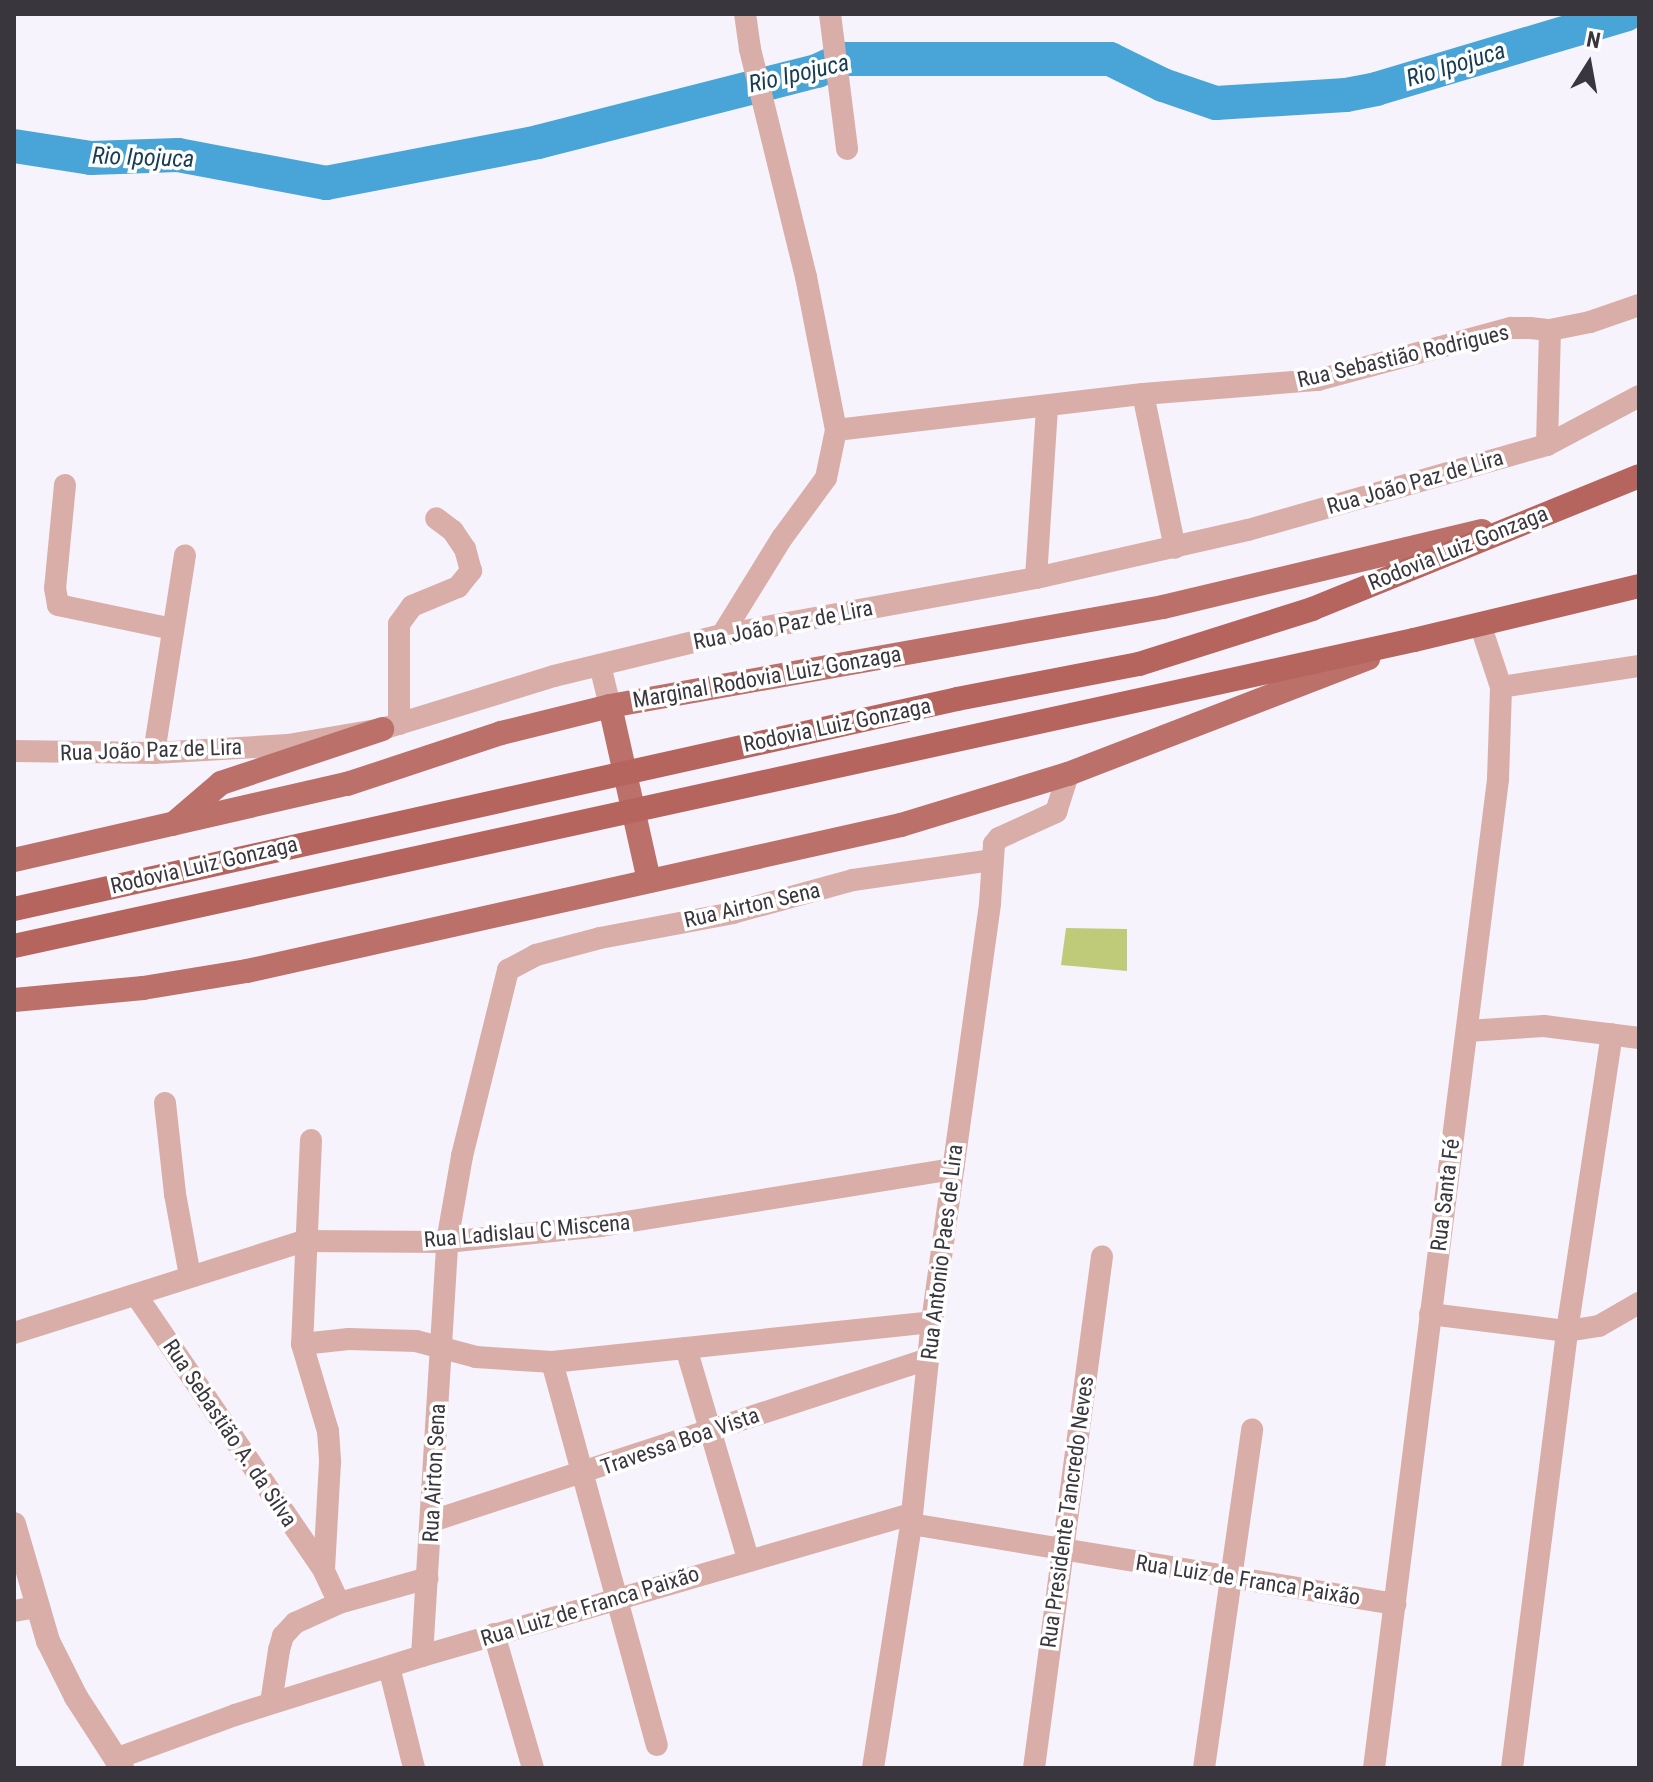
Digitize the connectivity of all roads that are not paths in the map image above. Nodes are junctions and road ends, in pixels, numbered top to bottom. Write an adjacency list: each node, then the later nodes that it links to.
1 (745, 14): 9 (street)
2 (830, 14): 3 (street)
3 (847, 149)
4 (1639, 305): 5 (street, Rua Sebastião Rodrigues)
5 (1550, 330): 6 (street, Rua Sebastião Rodrigues); 10 (street)
6 (1143, 394): 8 (street, Rua Sebastião Rodrigues); 15 (street)
7 (1639, 396): 10 (street, Rua João Paz de Lira)
8 (1047, 407): 9 (street, Rua Sebastião Rodrigues); 17 (street)
9 (836, 430): 21 (street)
10 (1547, 445): 15 (street, Rua João Paz de Lira)
11 (1639, 476): 14 (highway, Rodovia Luiz Gonzaga)
12 (65, 485): 20 (street)
13 (436, 518): 27 (street)
14 (1527, 520): 26 (main road, Marginal Rodovia Luiz Gonzaga); 35 (highway, Rodovia Luiz Gonzaga)
15 (1175, 548): 17 (street, Rua João Paz de Lira)
16 (185, 555): 20 (street)
17 (1036, 578): 21 (street, Rua João Paz de Lira)
18 (1639, 586): 19 (highway, Rodovia Luiz Gonzaga)
19 (1480, 624): 22 (highway, Rodovia Luiz Gonzaga); 25 (street, Rua Santa Fé)
20 (173, 629): 29 (street)
21 (722, 635): 23 (street, Rua João Paz de Lira)
22 (1414, 640): 30 (main road); 36 (highway, Rodovia Luiz Gonzaga)
23 (600, 665): 26 (street); 27 (street, Rua João Paz de Lira)
24 (1639, 666): 25 (street)
25 (1501, 687): 38 (street, Rua Santa Fé)
26 (610, 706): 31 (main road, Marginal Rodovia Luiz Gonzaga); 34 (main road)
27 (390, 726): 29 (street, Rua João Paz de Lira); 31 (main road)
28 (14, 751): 29 (street, Rua João Paz de Lira)
29 (154, 753)
30 (1068, 774): 33 (street); 34 (main road)
31 (172, 825): 32 (main road, Marginal Rodovia Luiz Gonzaga)
32 (14, 860)
33 (992, 860): 43 (street, Rua Antonio Paes de Lira); 45 (street, Rua Airton Sena)
34 (649, 881): 37 (main road)
35 (14, 909)
36 (14, 946)
37 (14, 1000)
38 (1468, 1031): 39 (street); 50 (street, Rua Santa Fé)
39 (1612, 1034): 40 (street); 52 (street)
40 (1639, 1038)
41 (165, 1103): 47 (street)
42 (311, 1140): 44 (street)
43 (953, 1169): 45 (street, Rua Ladislau C Miscena); 51 (street, Rua Antonio Paes de Lira)
44 (304, 1241): 45 (street, Rua Ladislau C Miscena); 47 (street, Rua Ladislau C Miscena); 54 (street)
45 (447, 1242): 55 (street, Rua Airton Sena)
46 (1102, 1256): 65 (street, Rua Presidente Tancredo Neves)
47 (190, 1276): 48 (street, Rua Ladislau C Miscena)
48 (136, 1295): 53 (street, Rua Ladislau C Miscena); 67 (street, Rua Sebastião A. da Silva)
49 (1639, 1303): 52 (street)
50 (1430, 1314): 52 (street); 72 (street, Rua Santa Fé)
51 (932, 1322): 56 (street); 57 (street, Rua Antonio Paes de Lira)
52 (1567, 1331): 86 (street)
53 (14, 1333)
54 (302, 1344): 55 (street); 67 (street)
55 (441, 1346): 58 (street); 63 (street, Rua Airton Sena)
56 (686, 1348): 58 (street); 60 (street)
57 (928, 1359): 60 (street, Travessa Boa Vista); 62 (street, Rua Antonio Paes de Lira)
58 (552, 1362): 61 (street)
59 (1252, 1429): 68 (street)
60 (711, 1430): 61 (street, Travessa Boa Vista); 66 (street)
61 (584, 1473): 63 (street, Travessa Boa Vista); 70 (street)
62 (911, 1519): 65 (street, Rua Luiz de Franca Paixão); 66 (street, Rua Luiz de Franca Paixão); 82 (street, Rua Antonio Paes de Lira)
63 (432, 1521): 69 (street, Rua Airton Sena)
64 (14, 1524): 73 (street)
65 (1061, 1549): 68 (street, Rua Luiz de Franca Paixão); 83 (street, Rua Presidente Tancredo Neves)
66 (748, 1559): 70 (street, Rua Luiz de Franca Paixão)
67 (324, 1571): 71 (street, Rua Sebastião A. da Silva)
68 (1229, 1577): 72 (street, Rua Luiz de Franca Paixão); 84 (street)
69 (428, 1578): 71 (street); 75 (street, Rua Airton Sena)
70 (619, 1597): 74 (street, Rua Luiz de Franca Paixão); 78 (street)
71 (339, 1603): 77 (street)
72 (1395, 1604): 85 (street, Rua Santa Fé)
73 (25, 1609): 79 (street)
74 (494, 1634): 75 (street, Rua Luiz de Franca Paixão); 81 (street)
75 (422, 1656): 76 (street, Rua Luiz de Franca Paixão)
76 (389, 1667): 77 (street, Rua Luiz de Franca Paixão); 80 (street)
77 (271, 1703): 79 (street, Rua Luiz de Franca Paixão)
78 (657, 1745)
79 (119, 1764)
80 (414, 1768)
81 (533, 1768)
82 (873, 1768)
83 (1034, 1768)
84 (1204, 1768)
85 (1374, 1768)
86 (1512, 1768)

